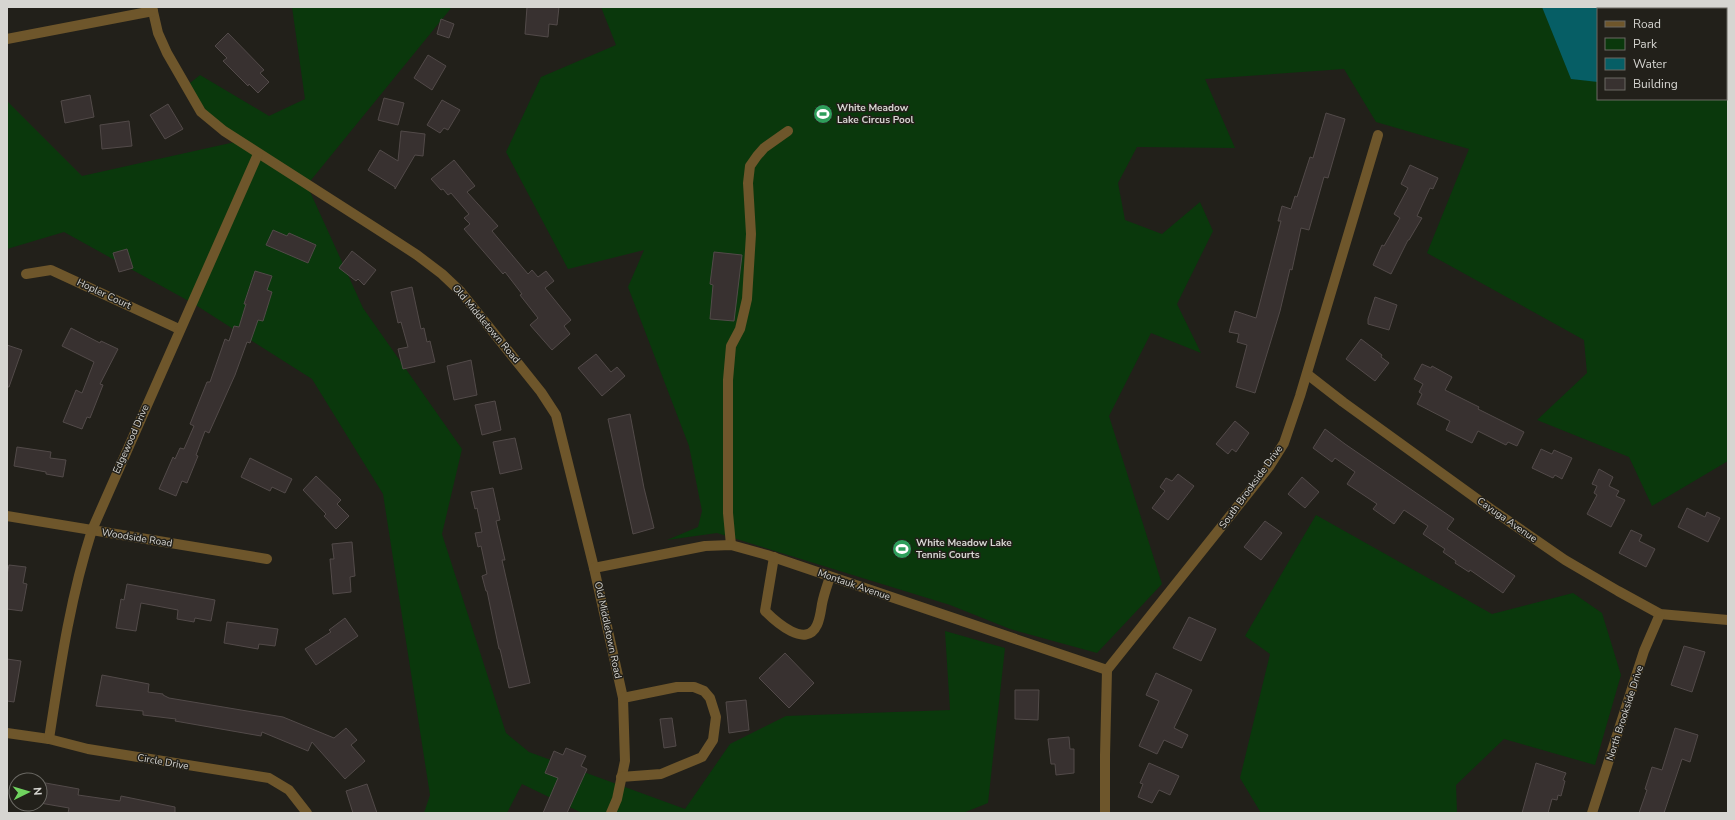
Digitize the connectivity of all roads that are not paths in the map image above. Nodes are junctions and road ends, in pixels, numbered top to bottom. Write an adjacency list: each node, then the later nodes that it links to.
1 (153, 9): 2 (street, Old Middletown Road); 5 (street, Old Middletown Road)
2 (7, 39)
3 (788, 131): 11 (street)
4 (1378, 135): 8 (street, South Brookside Drive)
5 (258, 154): 7 (street, Edgewood Drive); 14 (street, Old Middletown Road)
6 (26, 274): 7 (street, Hopler Court)
7 (179, 329): 10 (street, Edgewood Drive)
8 (1307, 374): 16 (street, Cayuga Avenue); 18 (street, South Brookside Drive)
9 (7, 516): 10 (street, Woodside Road)
10 (92, 530): 13 (street, Woodside Road); 21 (street, Edgewood Drive)
11 (730, 545): 12 (street, Montauk Avenue); 14 (street, Montauk Avenue)
12 (774, 557): 15 (street, Montauk Avenue); 15 (street)
13 (267, 559)
14 (594, 568): 19 (street, Old Middletown Road)
15 (830, 577): 18 (street, Montauk Avenue)
16 (1660, 614): 17 (street, Cayuga Avenue); 26 (street, North Brookside Drive)
17 (1728, 620)
18 (1107, 670): 25 (street)
19 (622, 698): 22 (street, Old Middletown Road); 22 (street)
20 (7, 733): 21 (street, Circle Drive)
21 (49, 739): 23 (street, Circle Drive)
22 (622, 777): 24 (street, Old Middletown Road)
23 (307, 813)
24 (611, 813)
25 (1105, 813)
26 (1592, 813)

